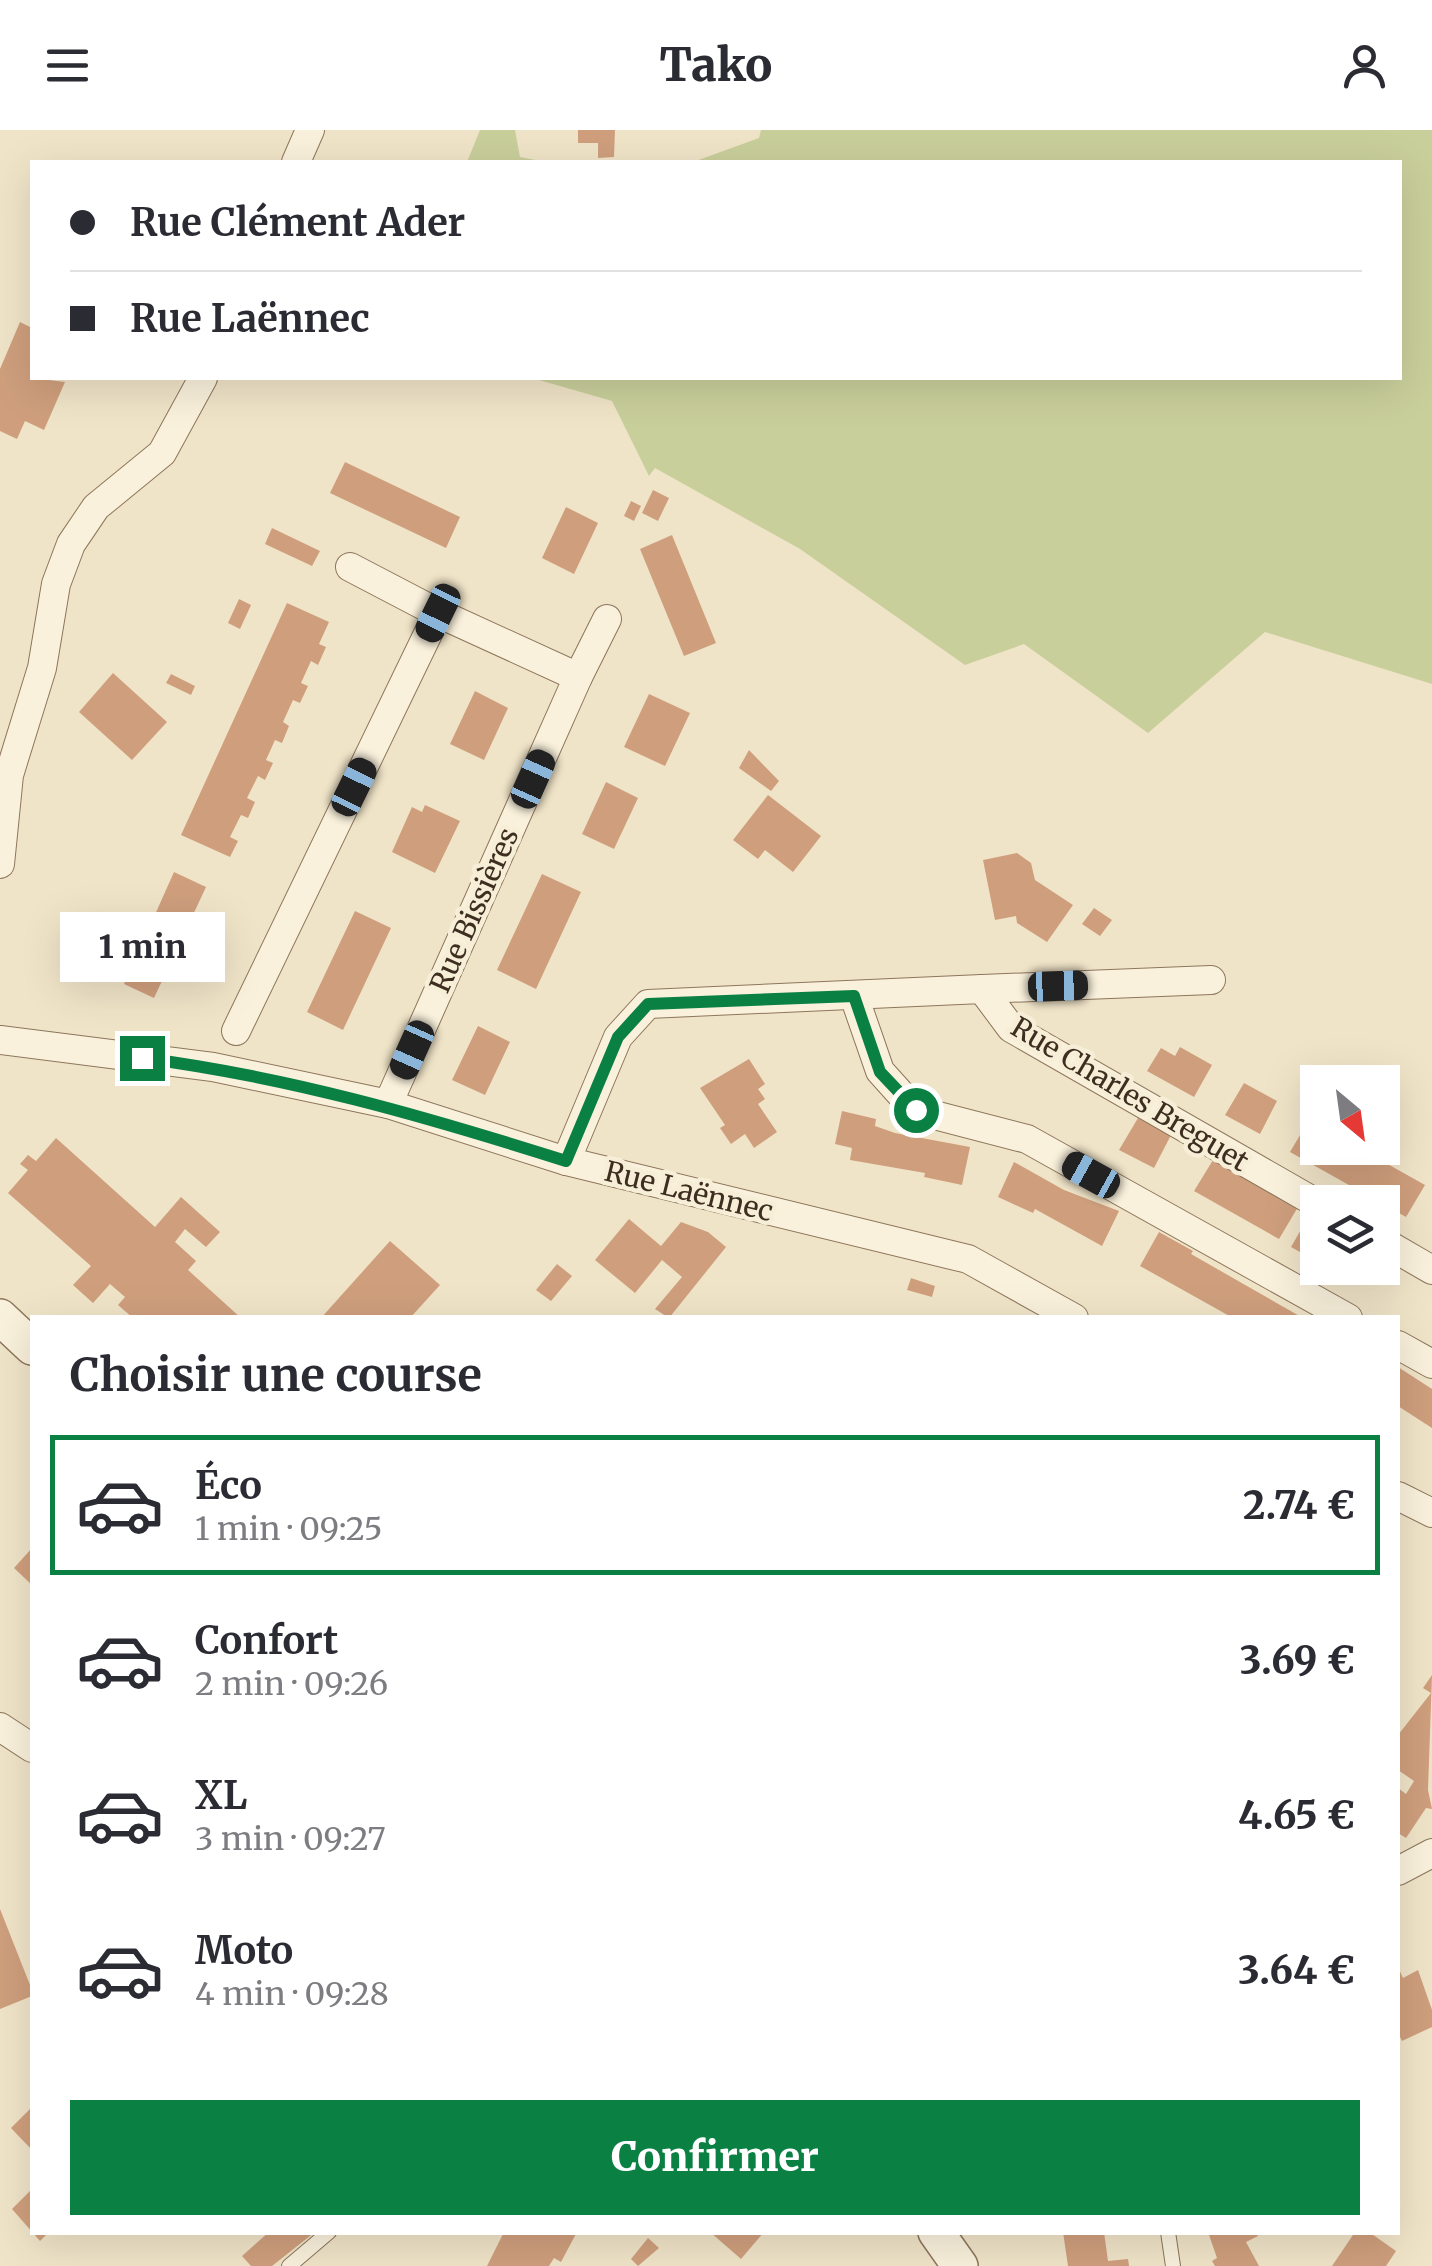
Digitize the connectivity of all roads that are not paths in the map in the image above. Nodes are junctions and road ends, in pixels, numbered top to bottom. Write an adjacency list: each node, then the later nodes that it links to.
1 (310, 130): 2 (street)
2 (297, 160)
3 (202, 380): 8 (street)
4 (350, 568): 5 (street)
5 (438, 613): 7 (street); 13 (street)
6 (608, 619): 7 (street, Rue Bissières)
7 (578, 677): 15 (street, Rue Bissières)
8 (5, 770): 9 (street)
9 (0, 864)
10 (1210, 980): 11 (street)
11 (982, 989): 12 (street); 17 (street, Rue Charles Breguet)
12 (854, 996): 16 (street); 21 (street)
13 (236, 1031)
14 (0, 1040): 15 (street, Rue Laënnec)
15 (388, 1104): 16 (street, Rue Laënnec)
16 (566, 1161): 20 (street, Rue Laënnec)
17 (1300, 1194)
18 (1400, 1252): 19 (street)
19 (1432, 1270)
20 (1069, 1315)
21 (1343, 1315)
22 (0, 1318): 23 (street)
23 (30, 1345)
24 (1400, 1346): 25 (street)
25 (1432, 1364)
26 (1400, 1497): 27 (street)
27 (1432, 1512)
28 (0, 1727): 29 (street)
29 (30, 1747)
30 (1432, 1853): 31 (street)
31 (1400, 1869)
32 (325, 2235): 34 (lane)
33 (1168, 2235): 35 (lane)
34 (289, 2266)
35 (1173, 2266)

